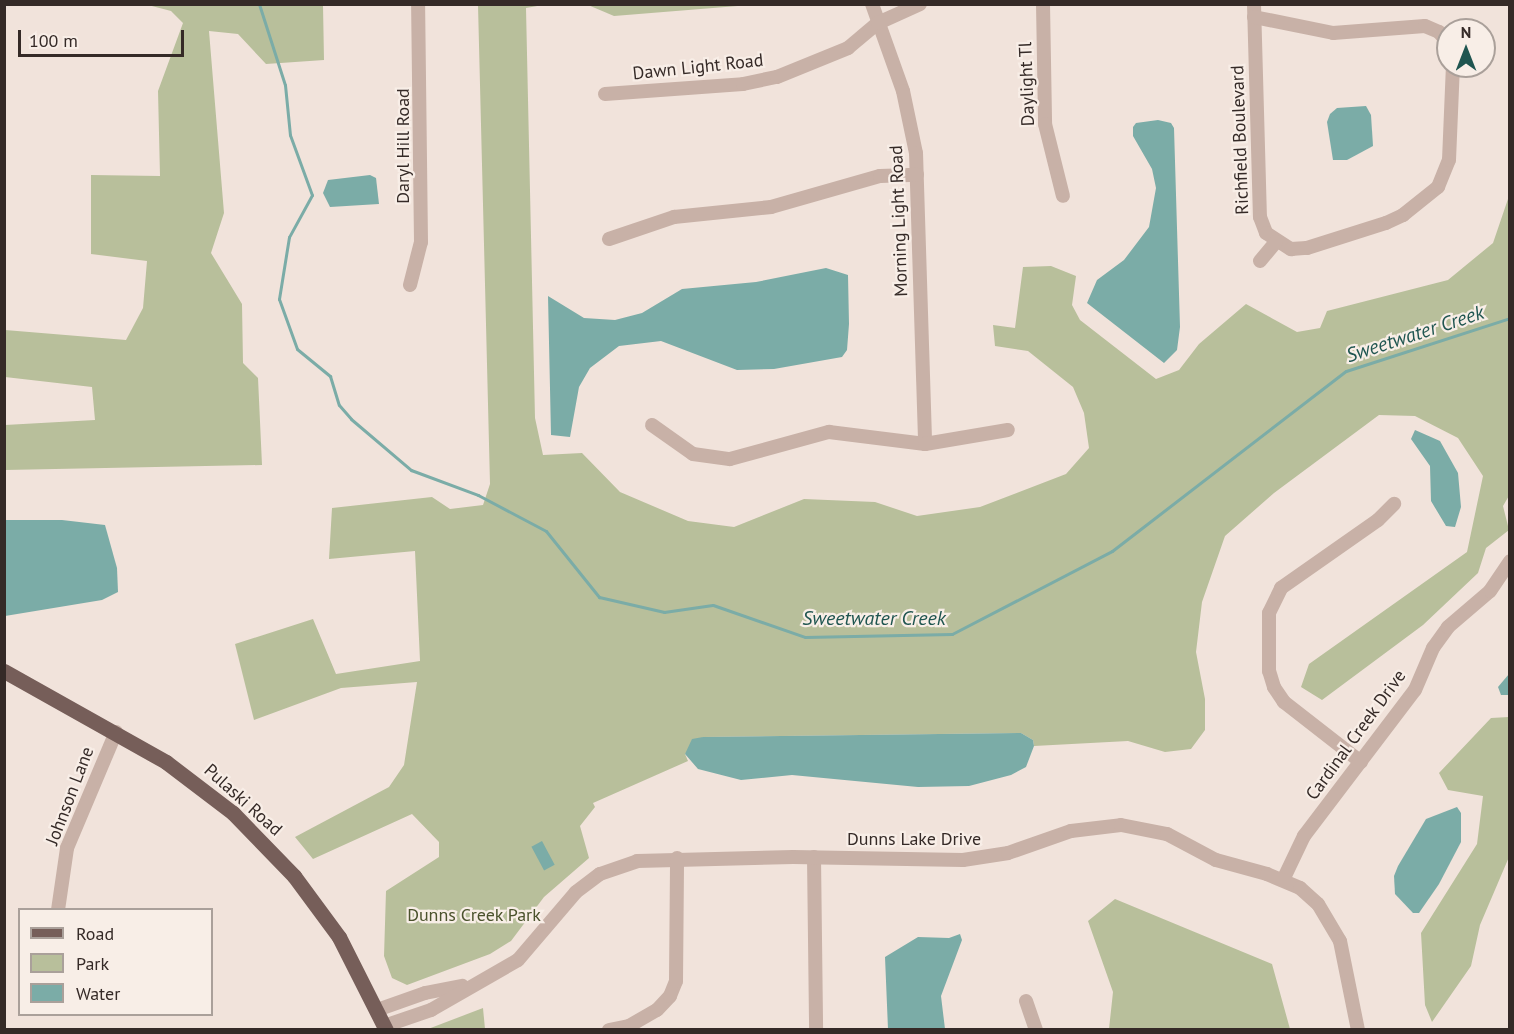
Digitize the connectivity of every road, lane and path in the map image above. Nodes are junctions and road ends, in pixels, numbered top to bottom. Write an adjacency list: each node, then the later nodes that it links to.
1 (418, 4): 15 (street, Daryl Hill Road)
2 (872, 4): 6 (street, Morning Light Road)
3 (920, 4): 6 (street, Dawn Light Road)
4 (1042, 4): 11 (street, Daylight Tl)
5 (1254, 11): 7 (street, Richfield Boulevard); 13 (street, Richfield Boulevard)
6 (878, 23): 9 (street, Dawn Light Road); 10 (street, Morning Light Road)
7 (1436, 31)
8 (1452, 78): 13 (street)
9 (605, 94)
10 (917, 175): 12 (street); 18 (street, Morning Light Road)
11 (1063, 196)
12 (609, 239)
13 (1276, 242): 14 (street)
14 (1260, 261)
15 (410, 285)
16 (652, 425): 18 (street)
17 (1008, 430): 18 (street)
18 (925, 444)
19 (1394, 504): 23 (street)
20 (1509, 561): 23 (street, Cardinal Creek Drive)
21 (4, 671): 22 (main road, Pulaski Road)
22 (116, 732): 27 (street, Johnson Lane); 30 (main road, Pulaski Road)
23 (1361, 762): 26 (street, Cardinal Creek Drive)
24 (814, 857): 25 (street, Dunns Lake Drive); 26 (street, Dunns Lake Drive); 33 (street)
25 (676, 858): 28 (street, Dunns Lake Drive); 32 (street)
26 (1284, 880): 35 (street, Dunns Lake Drive)
27 (58, 908)
28 (470, 985): 30 (street); 31 (street)
29 (1026, 1001): 34 (street)
30 (377, 1010): 31 (main road, Pulaski Road)
31 (385, 1028)
32 (609, 1029)
33 (816, 1029)
34 (1036, 1029)
35 (1358, 1029)

